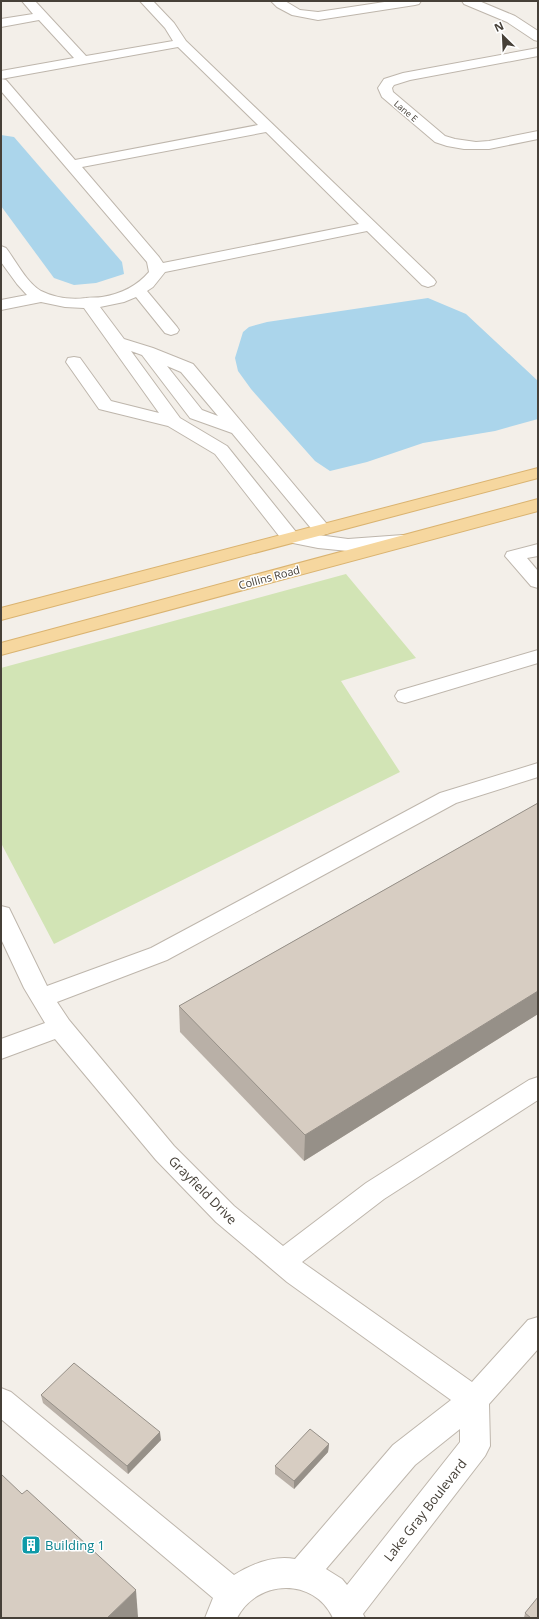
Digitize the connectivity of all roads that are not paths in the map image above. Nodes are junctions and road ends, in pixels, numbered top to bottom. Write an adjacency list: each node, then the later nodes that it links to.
1 (28, 1): 6 (street)
2 (146, 1): 9 (street)
3 (277, 1): 4 (street)
4 (415, 1)
5 (468, 1): 8 (street)
6 (42, 16): 7 (street); 11 (street)
7 (1, 23)
8 (538, 37)
9 (180, 44): 11 (street); 14 (street)
10 (538, 52): 15 (street, Lane E)
11 (83, 60): 12 (street)
12 (1, 75)
13 (1, 84): 16 (street)
14 (267, 128): 16 (street); 17 (street)
15 (538, 135)
16 (72, 165): 19 (street)
17 (369, 226): 19 (street); 20 (street)
18 (1, 251): 22 (street)
19 (157, 269): 21 (street)
20 (428, 282)
21 (138, 290): 23 (street); 25 (street)
22 (42, 297): 23 (street); 24 (street)
23 (88, 302): 26 (street)
24 (1, 305)
25 (172, 330)
26 (118, 342): 28 (street); 31 (street)
27 (74, 362): 28 (street)
28 (174, 422): 32 (street)
29 (538, 473): 31 (main road)
30 (538, 505): 33 (main road, Collins Road)
31 (322, 529): 32 (main road)
32 (290, 537): 33 (street); 36 (main road)
33 (404, 541): 37 (main road, Collins Road)
34 (538, 550): 35 (street)
35 (538, 582)
36 (1, 614)
37 (1, 649)
38 (538, 656): 39 (street)
39 (405, 696)
40 (538, 770): 42 (street)
41 (1, 914): 42 (street, Grayfield Drive)
42 (42, 998): 43 (street, Grayfield Drive)
43 (60, 1027): 44 (street); 46 (street, Grayfield Drive)
44 (1, 1049)
45 (538, 1087): 46 (street)
46 (282, 1262): 48 (street, Grayfield Drive)
47 (538, 1329): 48 (street)
48 (474, 1400): 50 (street); 52 (street, Lake Gray Boulevard)
49 (1, 1401): 51 (street)
50 (303, 1573): 51 (street); 52 (street)
51 (227, 1607)
52 (348, 1614)

